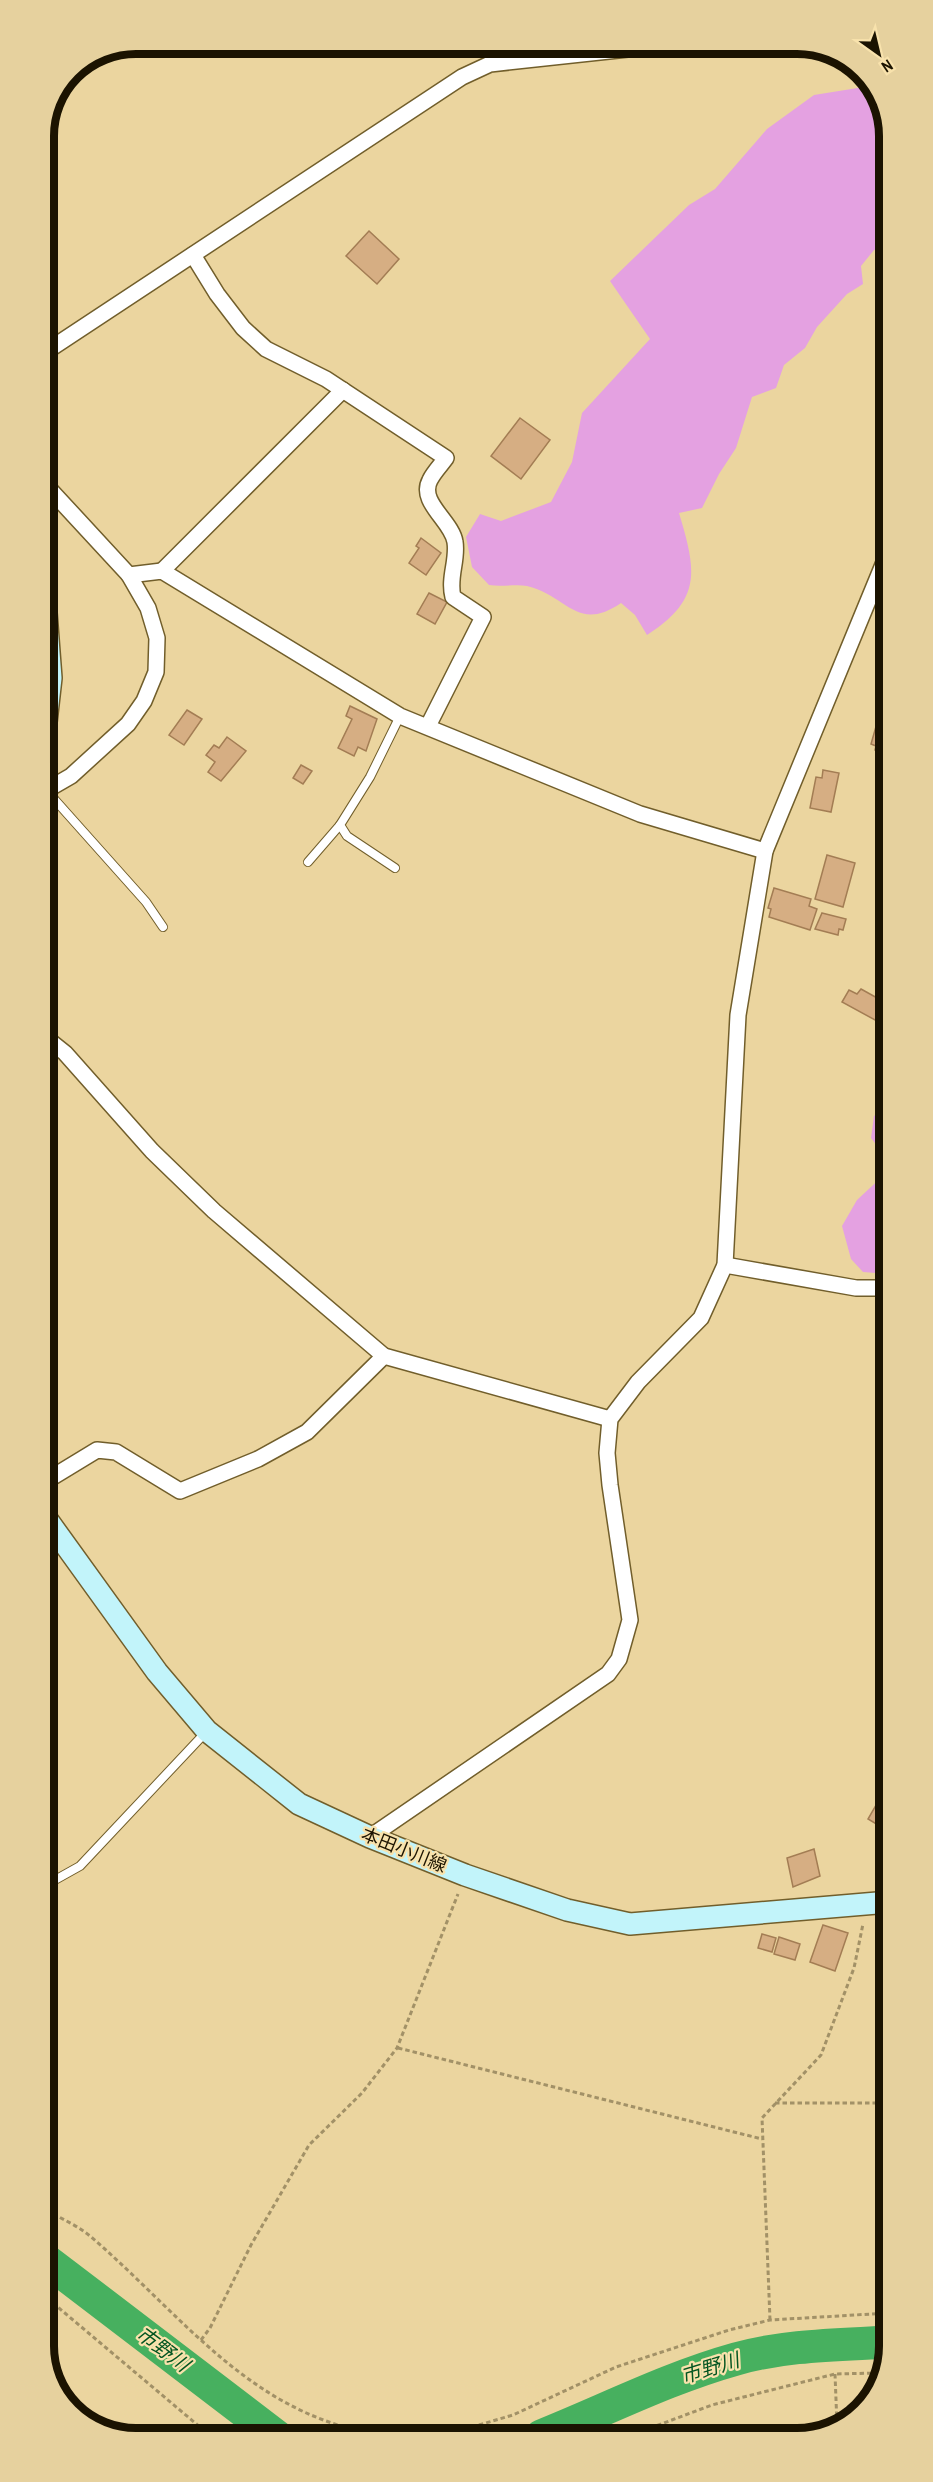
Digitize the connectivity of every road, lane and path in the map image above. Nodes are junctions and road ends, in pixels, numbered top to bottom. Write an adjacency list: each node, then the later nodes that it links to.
1 (582, 54): 2 (street)
2 (193, 255): 3 (street); 4 (street)
3 (54, 346)
4 (343, 390): 6 (street); 10 (street)
5 (54, 494): 8 (street)
6 (162, 571): 8 (street); 9 (street)
7 (879, 574): 14 (street)
8 (129, 575): 11 (street)
9 (400, 716): 10 (street); 13 (lane)
10 (428, 726): 14 (street)
11 (54, 786)
12 (54, 800): 17 (lane)
13 (340, 825): 15 (lane); 16 (lane)
14 (765, 851): 19 (street)
15 (308, 862)
16 (395, 868)
17 (163, 927)
18 (54, 1044): 21 (street)
19 (725, 1265): 20 (street); 22 (street)
20 (879, 1288)
21 (384, 1356): 22 (street); 23 (street)
22 (610, 1419): 26 (street)
23 (54, 1476)
24 (54, 1529): 25 (main road, 本田小川線)
25 (207, 1731): 26 (main road, 本田小川線); 28 (lane)
26 (370, 1837): 27 (main road, 本田小川線)
27 (465, 1875): 29 (main road, 本田小川線); 31 (path)
28 (54, 1881)
29 (868, 1902): 30 (main road, 本田小川線); 32 (path)
30 (879, 1902)
31 (398, 2048): 34 (path); 39 (path)
32 (775, 2103): 33 (path); 34 (path)
33 (879, 2103)
34 (762, 2139): 38 (path)
35 (54, 2215): 39 (path)
36 (54, 2304): 43 (path)
37 (879, 2314): 38 (path)
38 (770, 2320): 45 (path)
39 (201, 2340): 44 (path)
40 (874, 2373): 41 (path)
41 (835, 2374): 42 (path); 46 (path)
42 (837, 2417)
43 (200, 2428)
44 (348, 2428)
45 (469, 2428)
46 (650, 2428)

